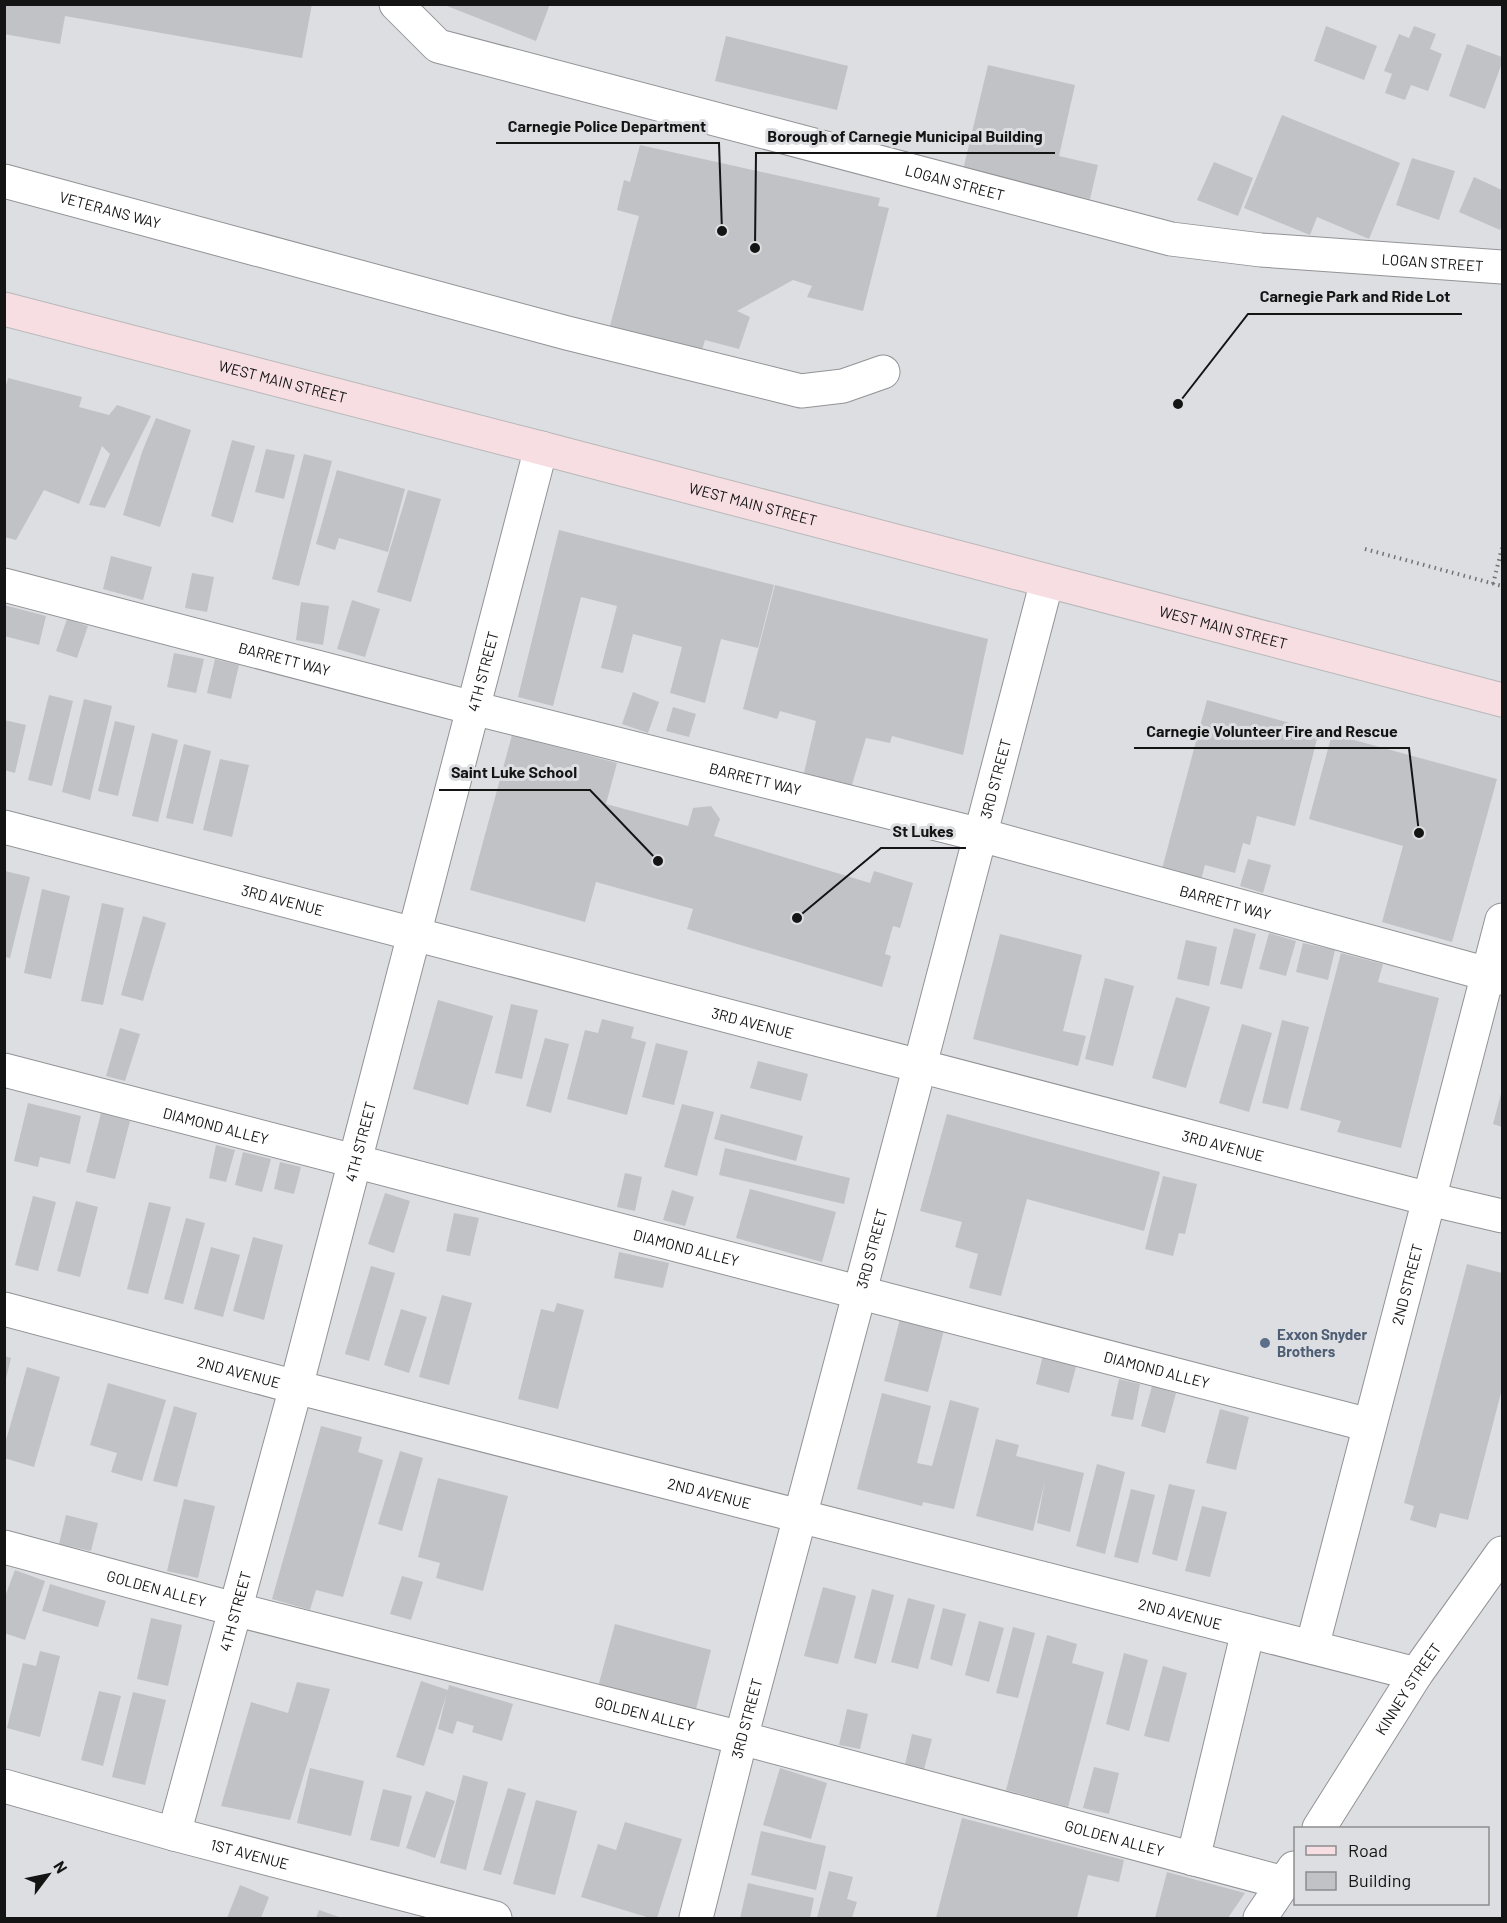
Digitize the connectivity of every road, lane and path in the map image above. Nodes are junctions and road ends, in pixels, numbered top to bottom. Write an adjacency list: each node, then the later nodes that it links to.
1 (396, 4): 3 (street, LOGAN STREET)
2 (4, 181): 5 (street, VETERANS WAY)
3 (1503, 267)
4 (4, 309): 6 (main road, WEST MAIN STREET)
5 (883, 372)
6 (541, 448): 9 (main road, WEST MAIN STREET); 14 (street, 4TH STREET)
7 (1503, 548): 10 (path)
8 (1365, 549): 10 (path)
9 (1047, 581): 13 (main road, WEST MAIN STREET); 16 (street, 3RD STREET)
10 (1493, 584): 12 (path)
11 (4, 585): 14 (street, BARRETT WAY)
12 (1503, 586)
13 (1503, 700)
14 (473, 708): 16 (street, BARRETT WAY); 18 (street, 4TH STREET)
15 (4, 827): 18 (street, 3RD AVENUE)
16 (981, 835): 19 (street, BARRETT WAY); 20 (street, 3RD STREET)
17 (1503, 920): 19 (street, 2ND STREET)
18 (414, 934): 20 (street, 3RD AVENUE); 22 (street, 4TH STREET)
19 (1496, 976): 23 (street, 2ND STREET)
20 (920, 1066): 23 (street, 3RD AVENUE); 25 (street, 3RD STREET)
21 (4, 1070): 22 (street, DIAMOND ALLEY)
22 (353, 1162): 25 (street, DIAMOND ALLEY); 27 (street, 4TH STREET)
23 (1429, 1199): 24 (street, 3RD AVENUE); 28 (street, 2ND STREET)
24 (1503, 1216)
25 (860, 1292): 28 (street, DIAMOND ALLEY); 29 (street, 3RD STREET)
26 (4, 1308): 27 (street, 2ND AVENUE)
27 (296, 1387): 29 (street, 2ND AVENUE); 32 (street, 4TH STREET)
28 (1369, 1425): 34 (street, 2ND STREET)
29 (800, 1515): 33 (street, 2ND AVENUE); 36 (street, 3RD STREET)
30 (4, 1547): 32 (street, GOLDEN ALLEY)
31 (1503, 1553): 35 (street, KINNEY STREET)
32 (234, 1608): 36 (street, GOLDEN ALLEY); 39 (street, 4TH STREET)
33 (1248, 1631): 34 (street, 2ND AVENUE); 40 (street)
34 (1312, 1647): 35 (street, 2ND AVENUE)
35 (1416, 1674): 38 (street, KINNEY STREET)
36 (741, 1738): 40 (street, GOLDEN ALLEY); 43 (street, 3RD STREET)
37 (4, 1786): 39 (street, 1ST AVENUE)
38 (1319, 1827)
39 (174, 1834): 42 (street, 1ST AVENUE)
40 (1192, 1859): 41 (street, GOLDEN ALLEY)
41 (1290, 1874): 44 (street)
42 (495, 1918)
43 (696, 1918)
44 (1260, 1918)

